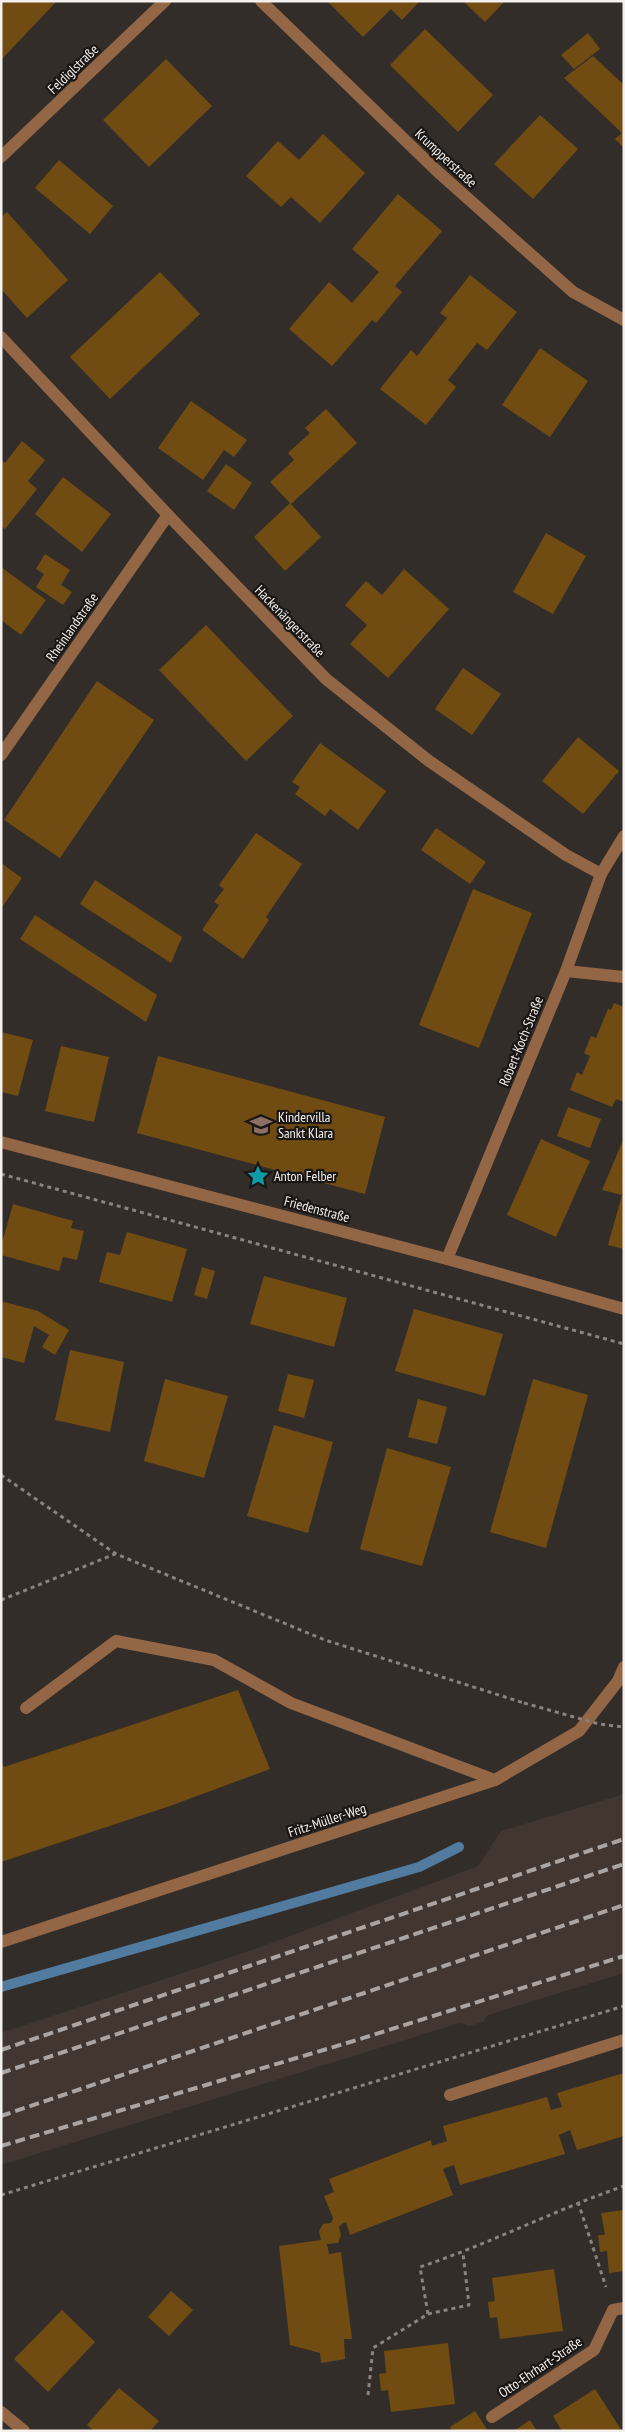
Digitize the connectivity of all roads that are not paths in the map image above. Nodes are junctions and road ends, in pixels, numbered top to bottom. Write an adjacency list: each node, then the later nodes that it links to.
1 (262, 1): 4 (street, Krumpperstraße)
2 (161, 2): 3 (street, Feldiglstraße)
3 (1, 157)
4 (624, 320)
5 (1, 337): 6 (street, Hackenängerstraße)
6 (168, 515): 7 (street, Rheinlandstraße); 9 (street, Hackenängerstraße)
7 (1, 755)
8 (624, 836): 9 (street, Robert-Koch-Straße)
9 (601, 874): 10 (street, Robert-Koch-Straße)
10 (566, 971): 11 (street); 13 (street, Robert-Koch-Straße)
11 (624, 977)
12 (1, 1142): 13 (street, Friedenstraße)
13 (447, 1259): 14 (street, Friedenstraße)
14 (624, 1309)
15 (624, 1667): 17 (street, Fritz-Müller-Weg)
16 (26, 1708): 17 (street)
17 (495, 1780): 18 (street, Fritz-Müller-Weg)
18 (1, 1942)
19 (624, 2040): 20 (street)
20 (450, 2095)
21 (619, 2309): 23 (street, Otto-Ehrhart-Straße)
22 (1, 2412): 24 (street)
23 (492, 2416)
24 (24, 2431)

